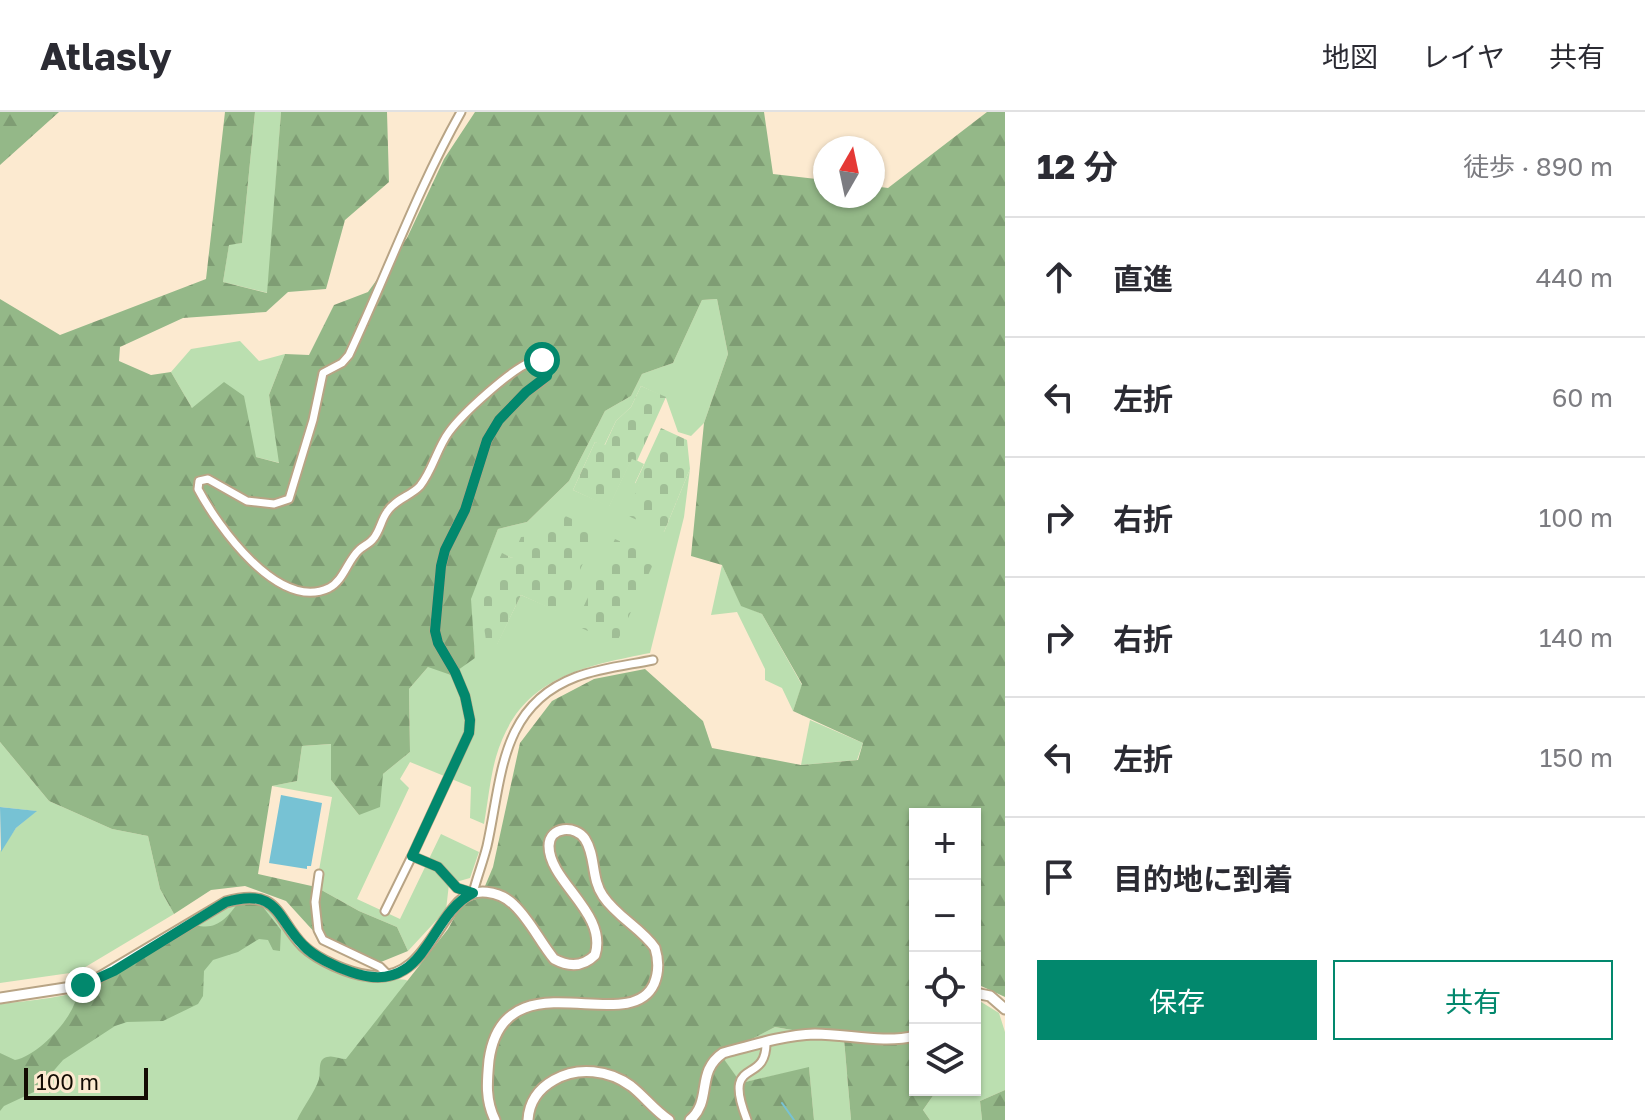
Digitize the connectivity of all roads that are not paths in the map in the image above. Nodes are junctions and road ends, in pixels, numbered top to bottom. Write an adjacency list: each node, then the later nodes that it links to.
1 (461, 112): 3 (street)
2 (653, 660): 5 (street)
3 (412, 856): 5 (street); 6 (street)
4 (319, 874): 7 (street)
5 (473, 893): 7 (street); 13 (street)
6 (385, 911)
7 (389, 976): 9 (street)
8 (981, 994): 10 (street)
9 (0, 998)
10 (1005, 1009)
11 (909, 1037): 12 (street)
12 (766, 1042): 16 (street); 17 (street)
13 (495, 1120)
14 (528, 1120): 15 (street)
15 (669, 1120)
16 (690, 1120)
17 (747, 1120)

